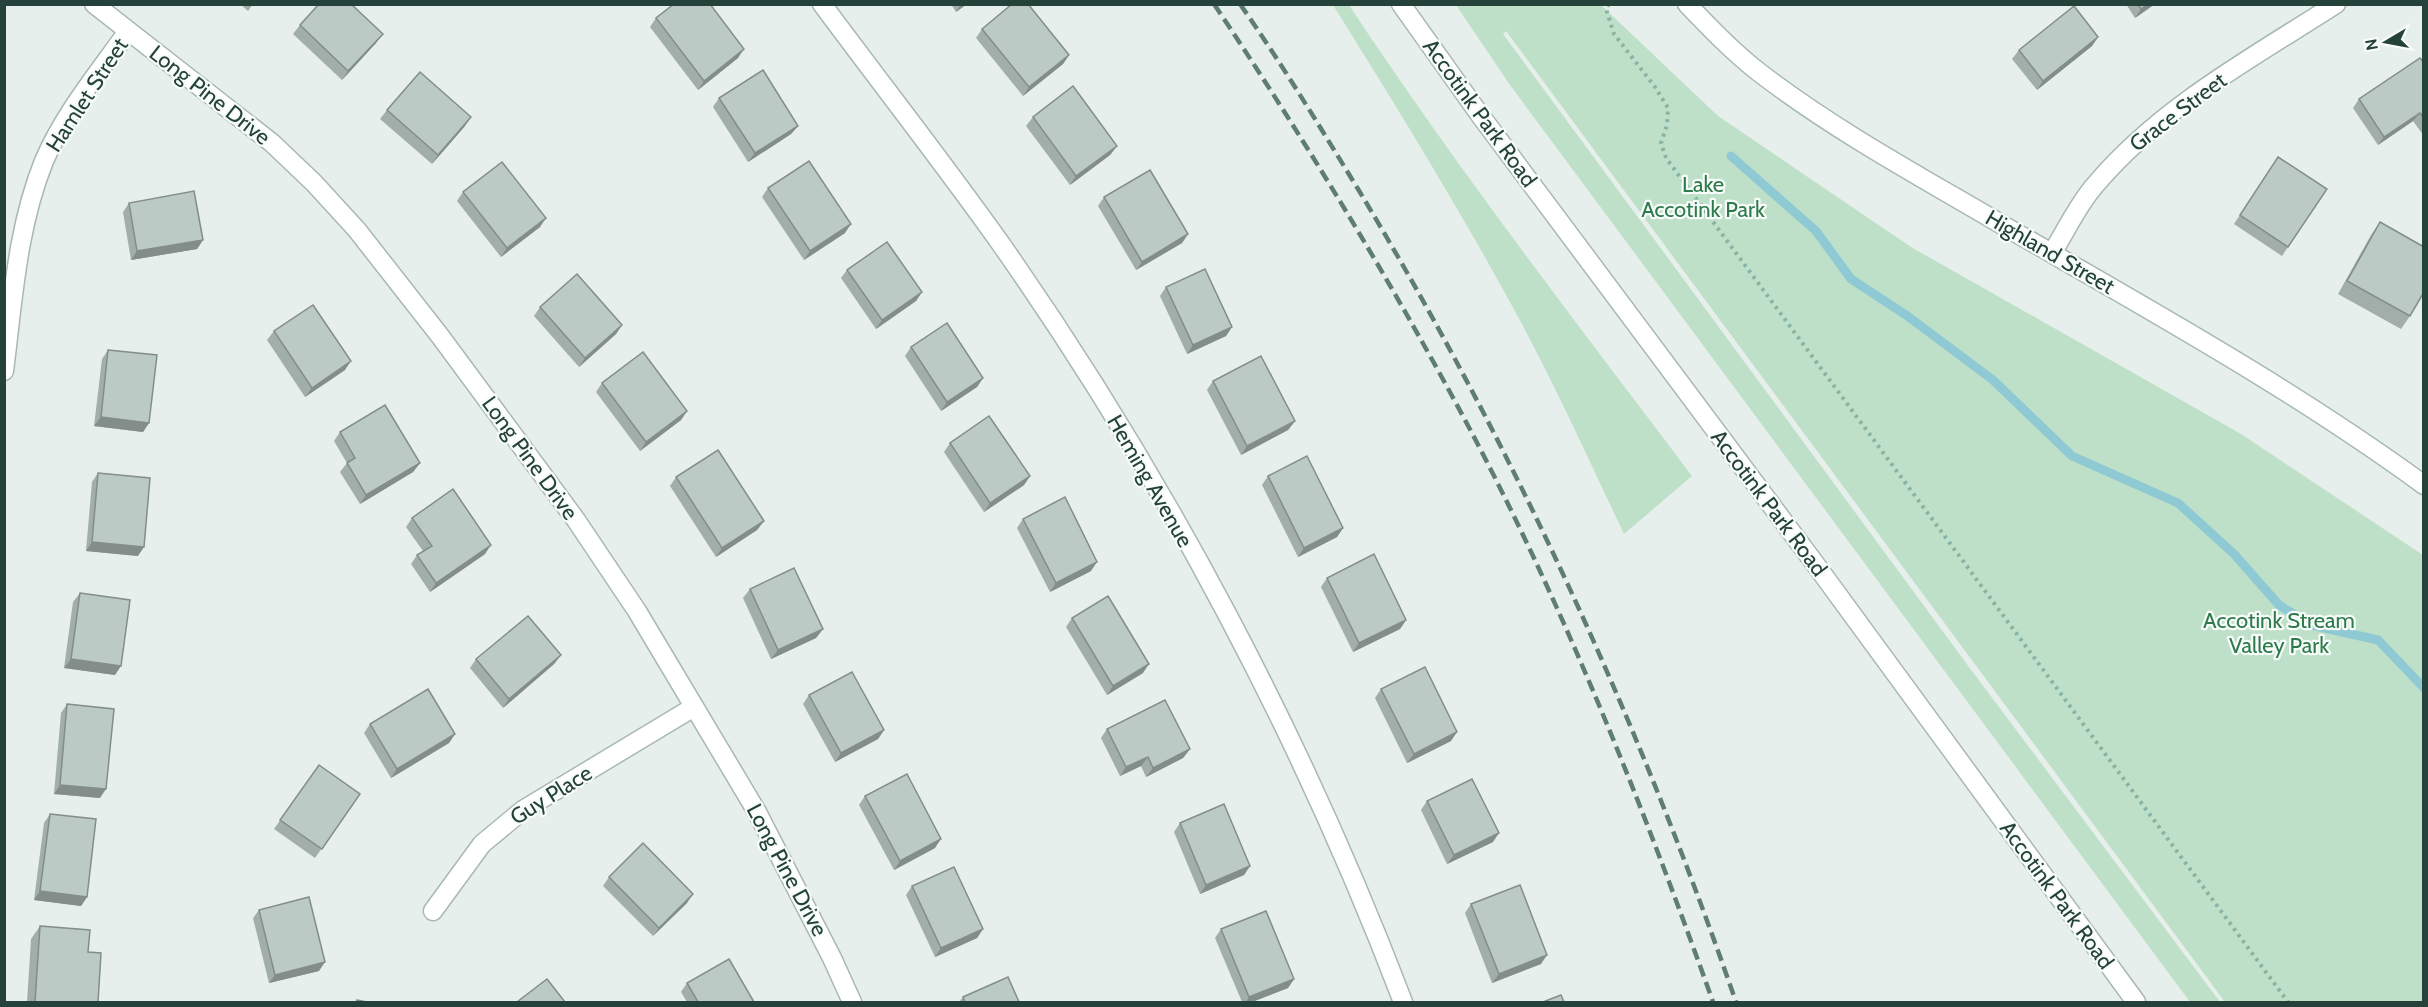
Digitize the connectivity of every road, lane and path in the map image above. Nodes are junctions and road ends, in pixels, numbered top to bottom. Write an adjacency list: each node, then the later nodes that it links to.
1 (94, 4): 7 (street, Long Pine Drive)
2 (822, 4): 14 (street, Heming Avenue)
3 (1401, 4): 15 (street, Accotink Park Road)
4 (1609, 4): 16 (path)
5 (1687, 4): 8 (street, Highland Street)
6 (2336, 4): 8 (street, Grace Street)
7 (129, 31): 9 (street, Hamlet Street); 11 (street, Long Pine Drive)
8 (2052, 253): 10 (street, Highland Street)
9 (4, 371)
10 (2424, 485)
11 (694, 707): 12 (street, Guy Place); 13 (street, Long Pine Drive)
12 (433, 911)
13 (852, 1002)
14 (1403, 1002)
15 (2136, 1002)
16 (2288, 1002)

